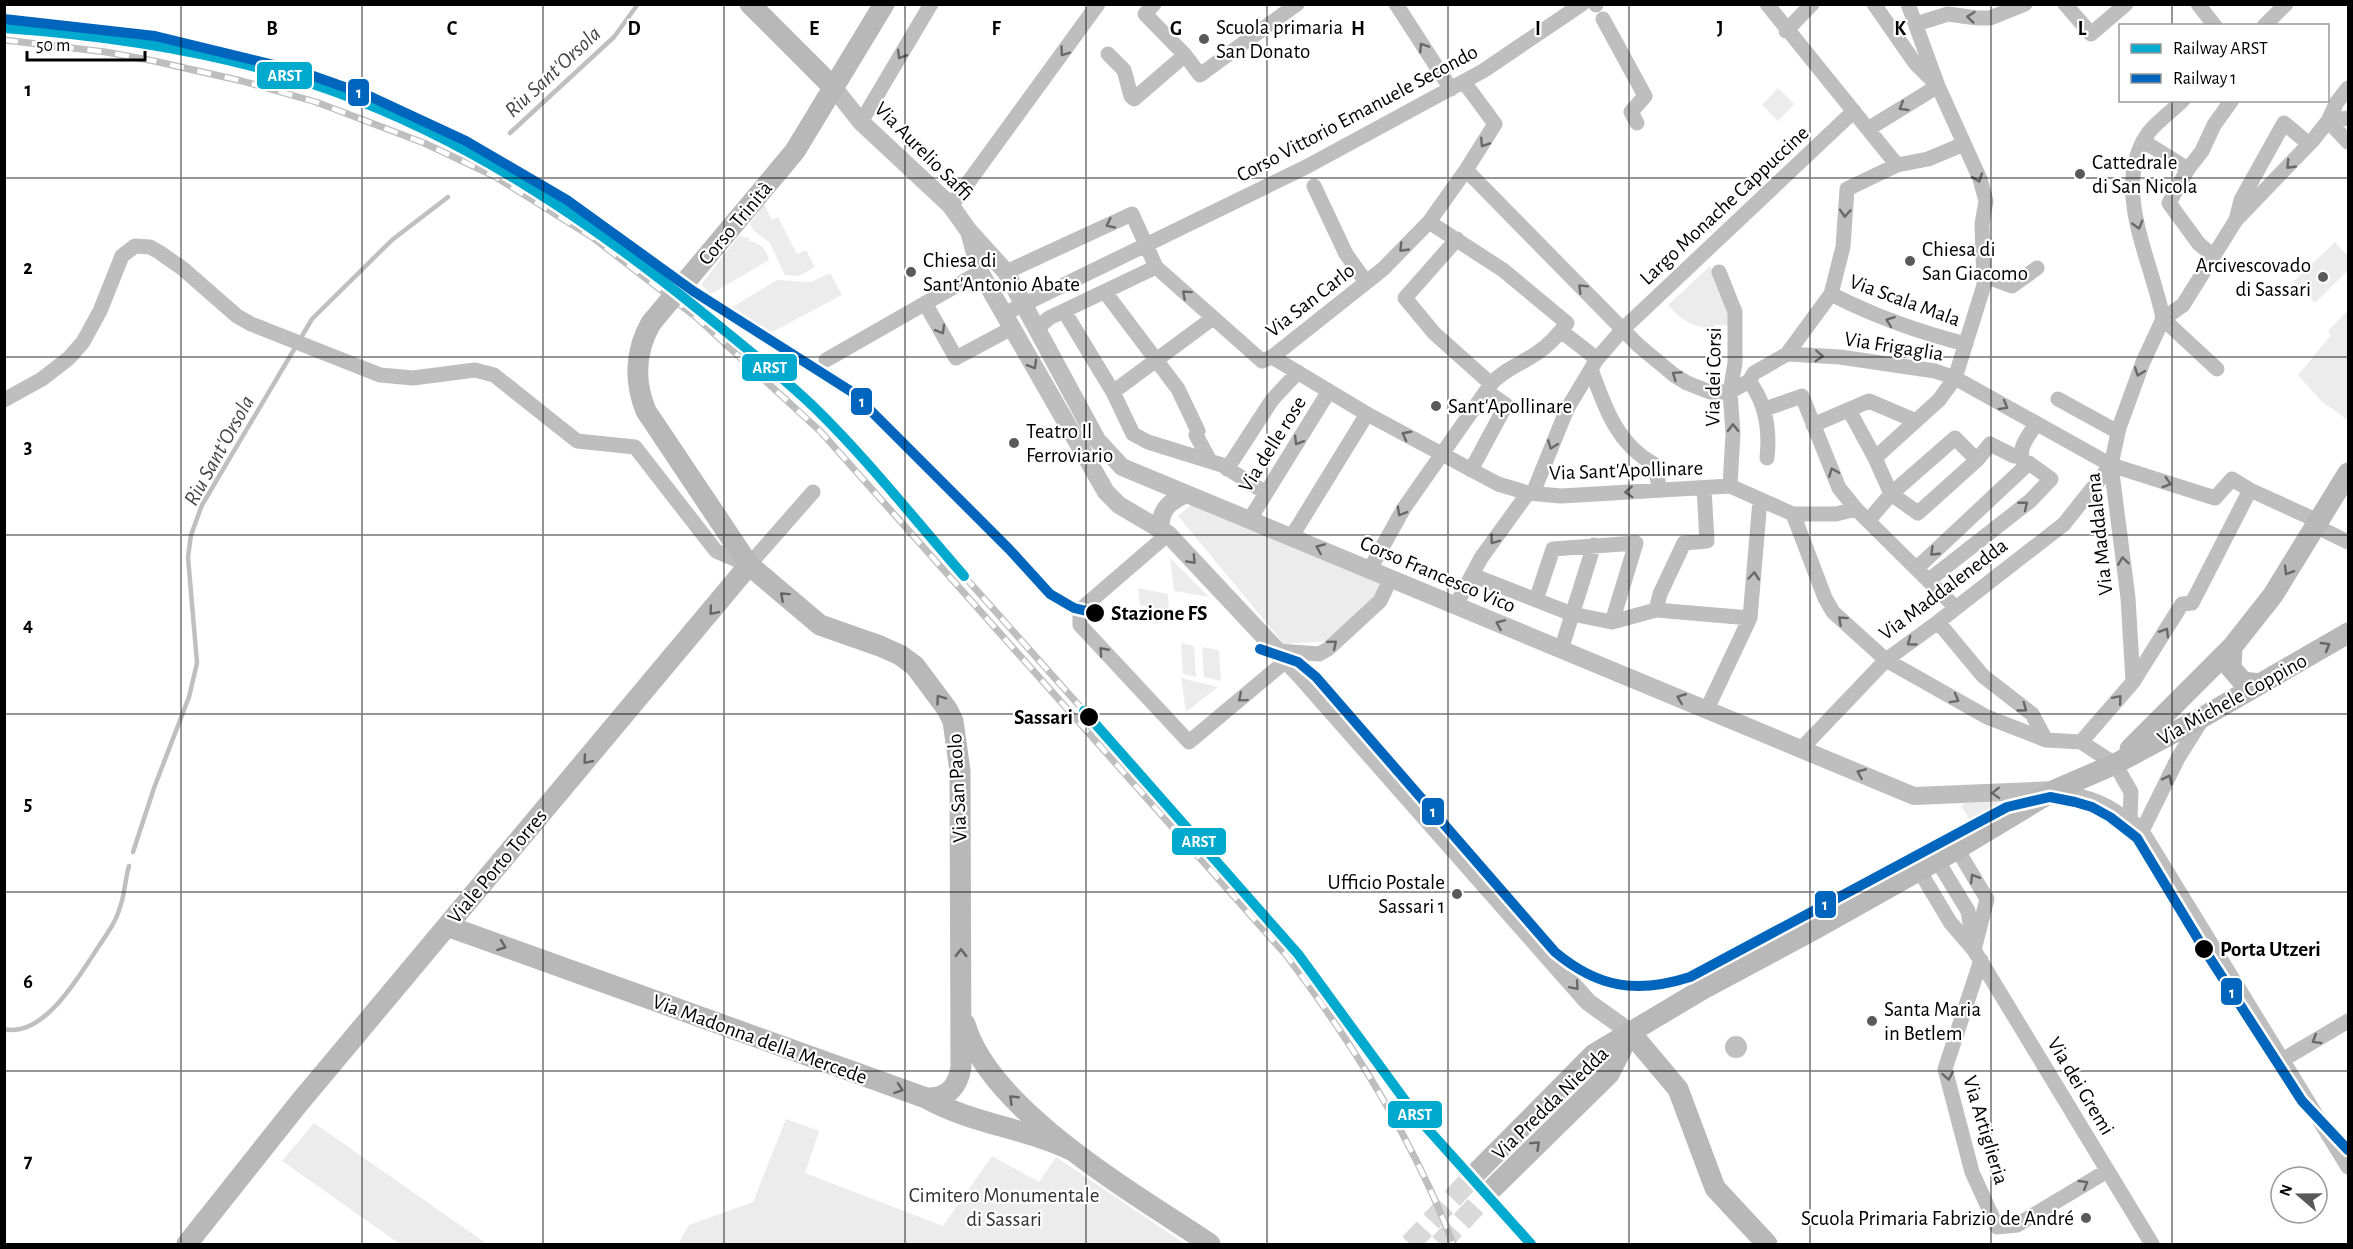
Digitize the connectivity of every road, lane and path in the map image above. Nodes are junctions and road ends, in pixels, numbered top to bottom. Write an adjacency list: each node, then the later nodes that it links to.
1 (750, 4): 27 (main road)
2 (884, 4): 27 (main road, Corso Trinità)
3 (931, 4): 35 (street, one-way to 35)
4 (1098, 4): 46 (street, one-way to 46)
5 (1297, 4): 24 (street)
6 (1396, 4): 25 (street, one-way to 6)
7 (1582, 4): 25 (street, Corso Vittorio Emanuele Secondo)
8 (1767, 4): 22 (street)
9 (1812, 4): 22 (street)
10 (1875, 4): 26 (street)
11 (1908, 4): 19 (street)
12 (2025, 4): 19 (street, one-way to 19)
13 (2065, 4): 14 (street)
14 (2126, 4)
15 (2198, 4): 20 (street)
16 (2286, 4): 21 (street)
17 (1149, 9): 24 (street)
18 (1598, 9): 36 (street)
19 (1916, 24): 26 (street)
20 (2213, 24)
21 (2266, 24)
22 (1786, 31): 32 (street)
23 (1108, 54): 24 (street)
24 (1185, 56)
25 (1457, 86): 44 (street, one-way to 44); 51 (street, Corso Vittorio Emanuele Secondo)
26 (1938, 86): 37 (street, one-way to 37); 40 (street)
27 (834, 88): 35 (street, Via Aurelio Saffi); 123 (main road, Corso Trinità, bridge)
28 (2349, 88): 29 (street, Via Maddalena)
29 (2332, 99): 34 (street, Via Maddalena)
30 (2180, 102): 38 (street)
31 (2231, 102): 43 (street)
32 (1854, 111): 37 (street); 68 (street, Largo Monache Cappuccine)
33 (2349, 118): 34 (street)
34 (2328, 121): 39 (street); 41 (street, Via Maddalena)
35 (861, 122): 46 (street, Via Aurelio Saffi)
36 (1637, 123)
37 (1868, 129): 42 (street)
38 (2143, 141): 43 (street); 66 (street, one-way to 66)
39 (2349, 142)
40 (1964, 144): 42 (street); 58 (street, one-way to 58)
41 (2309, 144): 47 (street, Via Maddalena, one-way to 47); 47 (street)
42 (1897, 165): 61 (street, one-way to 61)
43 (2188, 169): 52 (street)
44 (1466, 170): 48 (street, Via San Carlo); 68 (street, one-way to 44)
45 (1314, 186): 59 (street)
46 (951, 206): 49 (street, Via Aurelio Saffi)
47 (2236, 220): 52 (street, Via Maddalena)
48 (1429, 222): 50 (street); 59 (street, Via San Carlo, one-way to 59)
49 (968, 230): 55 (street); 56 (street, Via Aurelio Saffi)
50 (1457, 239): 69 (street); 81 (street)
51 (1145, 245): 53 (street, Via San Carlo); 56 (street, Via San Carlo, one-way to 56); 63 (street, Corso Vittorio Emanuele Secondo)
52 (2214, 256): 66 (street, Via Maddalena)
53 (1156, 267): 60 (street); 65 (street, Via San Carlo, one-way to 53)
54 (2037, 268): 58 (street)
55 (980, 272): 62 (street); 67 (street)
56 (1006, 272): 63 (street, Via Aurelio Saffi)
57 (1719, 272): 84 (street, Via dei Corsi)
58 (1985, 276): 71 (street)
59 (1366, 282): 73 (street, Via San Carlo)
60 (1105, 292): 64 (street); 75 (street)
61 (1831, 294): 71 (street, Via Scala Mala, one-way to 61); 72 (street)
62 (926, 303): 67 (street, Corso Vittorio Emanuele Secondo, one-way to 67); 74 (street)
63 (1023, 304): 67 (street, Corso Vittorio Emanuele Secondo); 70 (street, Corso Francesco Vico)
64 (1064, 311): 70 (street); 83 (street)
65 (1213, 318): 73 (street, Via San Carlo); 75 (street)
66 (2163, 319): 77 (street); 93 (street, Via Maddalena, one-way to 93)
67 (1008, 321): 119 (street, one-way to 119)
68 (1623, 330): 76 (street, Largo Monache Cappuccine); 84 (street, one-way to 68)
69 (1561, 331): 76 (street); 81 (street)
70 (1039, 334): 111 (street, Corso Francesco Vico)
71 (1965, 344): 79 (street)
72 (1787, 354): 79 (street, Via Frigaglia, one-way to 79); 80 (street)
73 (1272, 357): 78 (street, Via Sant'Apollinare)
74 (826, 360)
75 (1157, 360): 83 (street); 98 (street)
76 (1592, 368): 106 (street); 110 (street, Largo Monache Cappuccine, one-way to 110)
77 (2217, 369)
78 (1298, 372): 82 (street, Via Sant'Apollinare); 101 (street)
79 (1955, 378): 90 (street); 91 (street, Via Frigaglia, one-way to 91)
80 (1749, 381): 84 (street); 87 (street)
81 (1488, 387): 94 (street); 102 (street)
82 (1329, 391): 89 (street, Via Sant'Apollinare); 109 (street, Via delle rose, one-way to 109)
83 (1113, 392): 98 (street)
84 (1730, 392): 104 (street, Via dei Corsi, one-way to 84)
85 (2058, 399): 93 (street)
86 (4, 400): 123 (street)
87 (1765, 408): 92 (street); 95 (street)
88 (1849, 410): 90 (street); 92 (street); 96 (street)
89 (1367, 414): 94 (street, Via Sant'Apollinare, one-way to 89); 120 (street)
90 (1916, 421): 96 (street)
91 (2036, 424): 99 (street); 100 (street, Via Frigaglia)
92 (1813, 425): 114 (street, one-way to 92)
93 (2118, 432): 100 (street, Via Maddalena)
94 (1440, 454): 102 (street, Via Sant'Apollinare); 125 (street, one-way to 125)
95 (1767, 458)
96 (1875, 458): 112 (street)
97 (1977, 460): 99 (street); 112 (street); 112 (street)
98 (1210, 461): 101 (street)
99 (2023, 461): 124 (street, one-way to 124); 128 (street, one-way to 99)
100 (2111, 465): 107 (street, Via Frigaglia, one-way to 107); 131 (street, Via Maddalenedda); 142 (street, Via Maddalena, one-way to 100)
101 (1227, 469): 109 (street)
102 (1471, 470): 110 (street, Via Sant'Apollinare)
103 (2349, 473): 118 (main road)
104 (1730, 486): 105 (street, Via Sant'Apollinare); 113 (street)
105 (1704, 488): 106 (street, Via Sant'Apollinare); 132 (street)
106 (1660, 490): 110 (street, Via Sant'Apollinare, one-way to 110)
107 (2250, 490): 118 (street); 142 (street, one-way to 107)
108 (813, 492): 123 (street, Viale Porto Torres)
109 (1266, 493): 116 (street, Via delle rose)
110 (1531, 493): 126 (street, Largo Monache Cappuccine, one-way to 126)
111 (1186, 494): 116 (street, Corso Francesco Vico); 119 (street)
112 (1892, 494): 117 (street)
113 (1760, 500): 115 (street); 134 (street, one-way to 113)
114 (1856, 509): 115 (street); 117 (street)
115 (1793, 514): 141 (street, one-way to 115)
116 (1250, 519): 120 (street, Corso Francesco Vico)
117 (1868, 521): 124 (street)
118 (2317, 523): 121 (street); 138 (main road, one-way to 138)
119 (1164, 532): 140 (street, one-way to 140); 140 (street, one-way to 119)
120 (1292, 536): 125 (street, Corso Francesco Vico, one-way to 120)
121 (2349, 542)
122 (1594, 545): 129 (street); 133 (street); 135 (street)
123 (749, 565): 154 (main road, Viale Porto Torres, one-way to 154); 156 (main road, Via San Paolo, one-way to 123)
124 (1917, 568): 128 (street)
125 (1370, 569): 127 (street, Corso Francesco Vico)
126 (1472, 575): 129 (street, Corso Francesco Vico); 130 (street, Largo Monache Cappuccine)
127 (1391, 578): 130 (street, Corso Francesco Vico); 140 (street, one-way to 127)
128 (1929, 580): 131 (street)
129 (1536, 600): 133 (street, Corso Francesco Vico)
130 (1456, 605): 139 (street, Corso Francesco Vico, one-way to 130)
131 (1956, 608): 136 (street, Via Maddalenedda)
132 (1656, 610): 134 (street); 135 (street)
133 (1572, 614): 135 (street, Corso Francesco Vico); 139 (street)
134 (1750, 618): 144 (street)
135 (1612, 622)
136 (1938, 622): 141 (street, Via Maddalenedda, one-way to 141); 146 (street, one-way to 146)
137 (2349, 633): 143 (main road, Via Michele Coppino, one-way to 137)
138 (2232, 647): 143 (main road); 149 (main road)
139 (1561, 650): 144 (street, Corso Francesco Vico, one-way to 139)
140 (1282, 655): 158 (street, one-way to 158)
141 (1886, 660): 146 (street, one-way to 146); 148 (street, Via Maddalenedda)
142 (2133, 682): 147 (street, one-way to 142)
143 (2260, 684): 145 (main road, Via Michele Coppino)
144 (1707, 709): 148 (street, Corso Francesco Vico)
145 (2203, 717): 149 (main road, Via Michele Coppino); 151 (street, one-way to 145)
146 (2046, 740): 147 (street)
147 (2081, 742): 149 (street)
148 (1802, 748): 150 (street, Corso Francesco Vico, one-way to 148)
149 (2115, 764): 150 (main road, Via Michele Coppino); 151 (street)
150 (2055, 790): 151 (street); 152 (main road, Via Michele Coppino)
151 (2142, 831): 159 (street)
152 (1957, 849): 153 (main road, Via Michele Coppino); 155 (street, one-way to 152)
153 (1928, 865): 155 (street, Via dei Gremi); 155 (street, Via dei Gremi); 158 (main road, Via Michele Coppino)
154 (447, 926): 160 (main road, Via Madonna della Mercede, one-way to 160); 168 (main road, Viale Porto Torres)
155 (1977, 955): 165 (street, Via dei Gremi); 165 (street, Via Artiglieria, one-way to 165)
156 (961, 1012): 160 (main road, Via San Paolo); 163 (main road, Via San Paolo, one-way to 156)
157 (2349, 1021): 159 (street, one-way to 159)
158 (1630, 1032): 166 (main road, Via Predda Niedda); 167 (main road, Via Predda Niedda, one-way to 158); 170 (main road)
159 (2284, 1059): 161 (street)
160 (927, 1098): 163 (main road, Via Madonna della Mercede)
161 (2319, 1117): 162 (street); 164 (street)
162 (2349, 1142)
163 (1073, 1151): 169 (main road, Via San Paolo)
164 (2349, 1167)
165 (2107, 1170): 171 (street, Via dei Gremi)
166 (1478, 1171)
167 (1494, 1186)
168 (187, 1245)
169 (1210, 1245)
170 (1767, 1245)
171 (2152, 1245)

